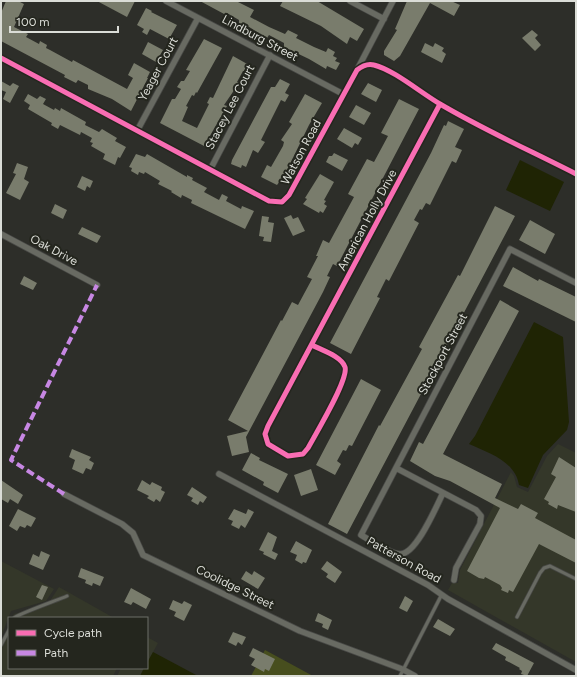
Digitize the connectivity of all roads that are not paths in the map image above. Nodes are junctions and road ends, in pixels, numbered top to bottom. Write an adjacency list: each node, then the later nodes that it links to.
1 (166, 1): 4 (street, Lindburg Street)
2 (350, 1): 5 (street)
3 (393, 1): 5 (street, Watson Road)
4 (198, 18): 6 (street, Lindburg Street); 11 (street, Yeager Court)
5 (384, 19): 8 (street, Watson Road)
6 (270, 55): 9 (street, Lindburg Street); 12 (street, Stacey Lee Court)
7 (1, 58): 11 (street, Watson Road)
8 (357, 70): 9 (street, Watson Road); 10 (street)
9 (344, 94): 12 (street, Watson Road)
10 (440, 104): 13 (street); 17 (street, American Holly Drive)
11 (137, 131): 12 (street, Watson Road)
12 (210, 170)
13 (576, 174)
14 (2, 237): 16 (street, Oak Drive)
15 (576, 283): 18 (street, Stockport Street)
16 (97, 285)
17 (312, 345): 17 (street, American Holly Drive)
18 (396, 468): 20 (street); 20 (street, Stockport Street)
19 (219, 474): 24 (street, Patterson Road)
20 (443, 493): 23 (street)
21 (64, 494): 30 (street, Coolidge Street)
22 (576, 579): 27 (lane)
23 (454, 580)
24 (442, 594): 30 (lane); 31 (street, Patterson Road)
25 (67, 596): 26 (lane)
26 (15, 617)
27 (517, 617)
28 (8, 632): 29 (lane)
29 (1, 645)
30 (402, 669): 32 (lane); 33 (street, Coolidge Street)
31 (576, 670)
32 (400, 676)
33 (415, 676)

